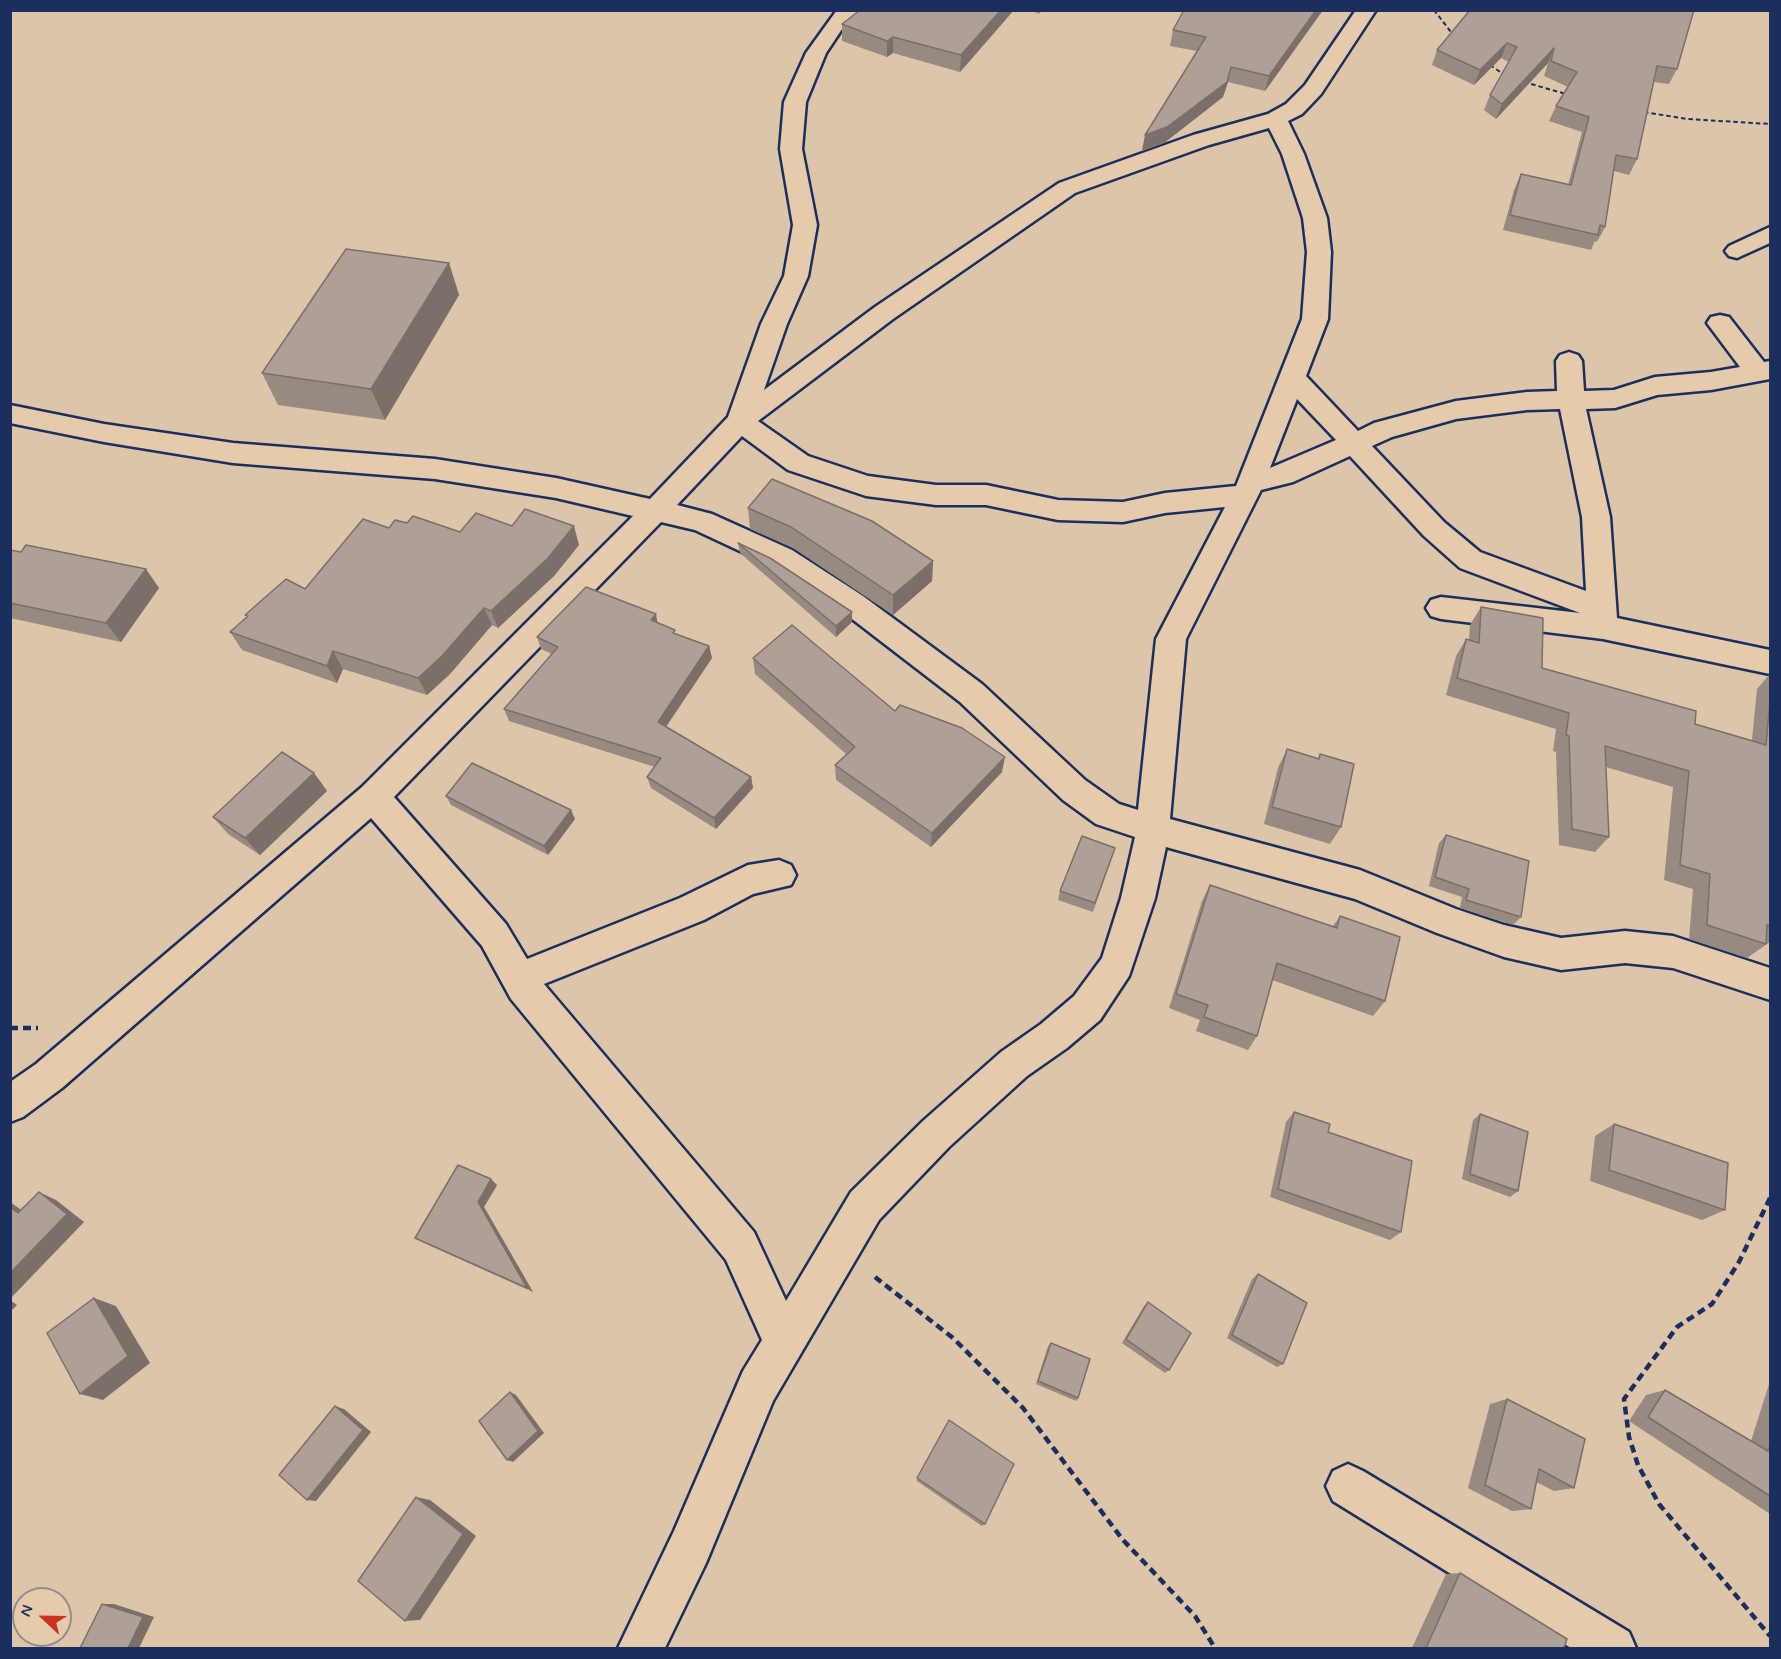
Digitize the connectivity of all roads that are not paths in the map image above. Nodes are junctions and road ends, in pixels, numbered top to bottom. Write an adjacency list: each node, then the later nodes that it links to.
1 (1366, 10): 3 (street)
2 (844, 12): 12 (street)
3 (1276, 119): 9 (street); 12 (street)
4 (1770, 234): 5 (street)
5 (1737, 251)
6 (1720, 322): 8 (street)
7 (1569, 360): 10 (street)
8 (1764, 372): 10 (street)
9 (1291, 376): 13 (street); 14 (street)
10 (1571, 400): 13 (street); 17 (street)
11 (10, 414): 15 (street)
12 (740, 421): 14 (street); 15 (street)
13 (1354, 443): 14 (street); 17 (street)
14 (1248, 489): 20 (street)
15 (656, 510): 19 (street); 20 (street)
16 (1441, 608): 17 (street)
17 (1602, 618): 18 (street)
18 (1770, 662)
19 (373, 797): 22 (street); 24 (street)
20 (1154, 830): 23 (street); 25 (street)
21 (779, 874): 22 (street)
22 (519, 978): 25 (street)
23 (1770, 984)
24 (10, 1104)
25 (784, 1343): 27 (street)
26 (1348, 1486): 28 (street)
27 (655, 1639)
28 (1613, 1648)

